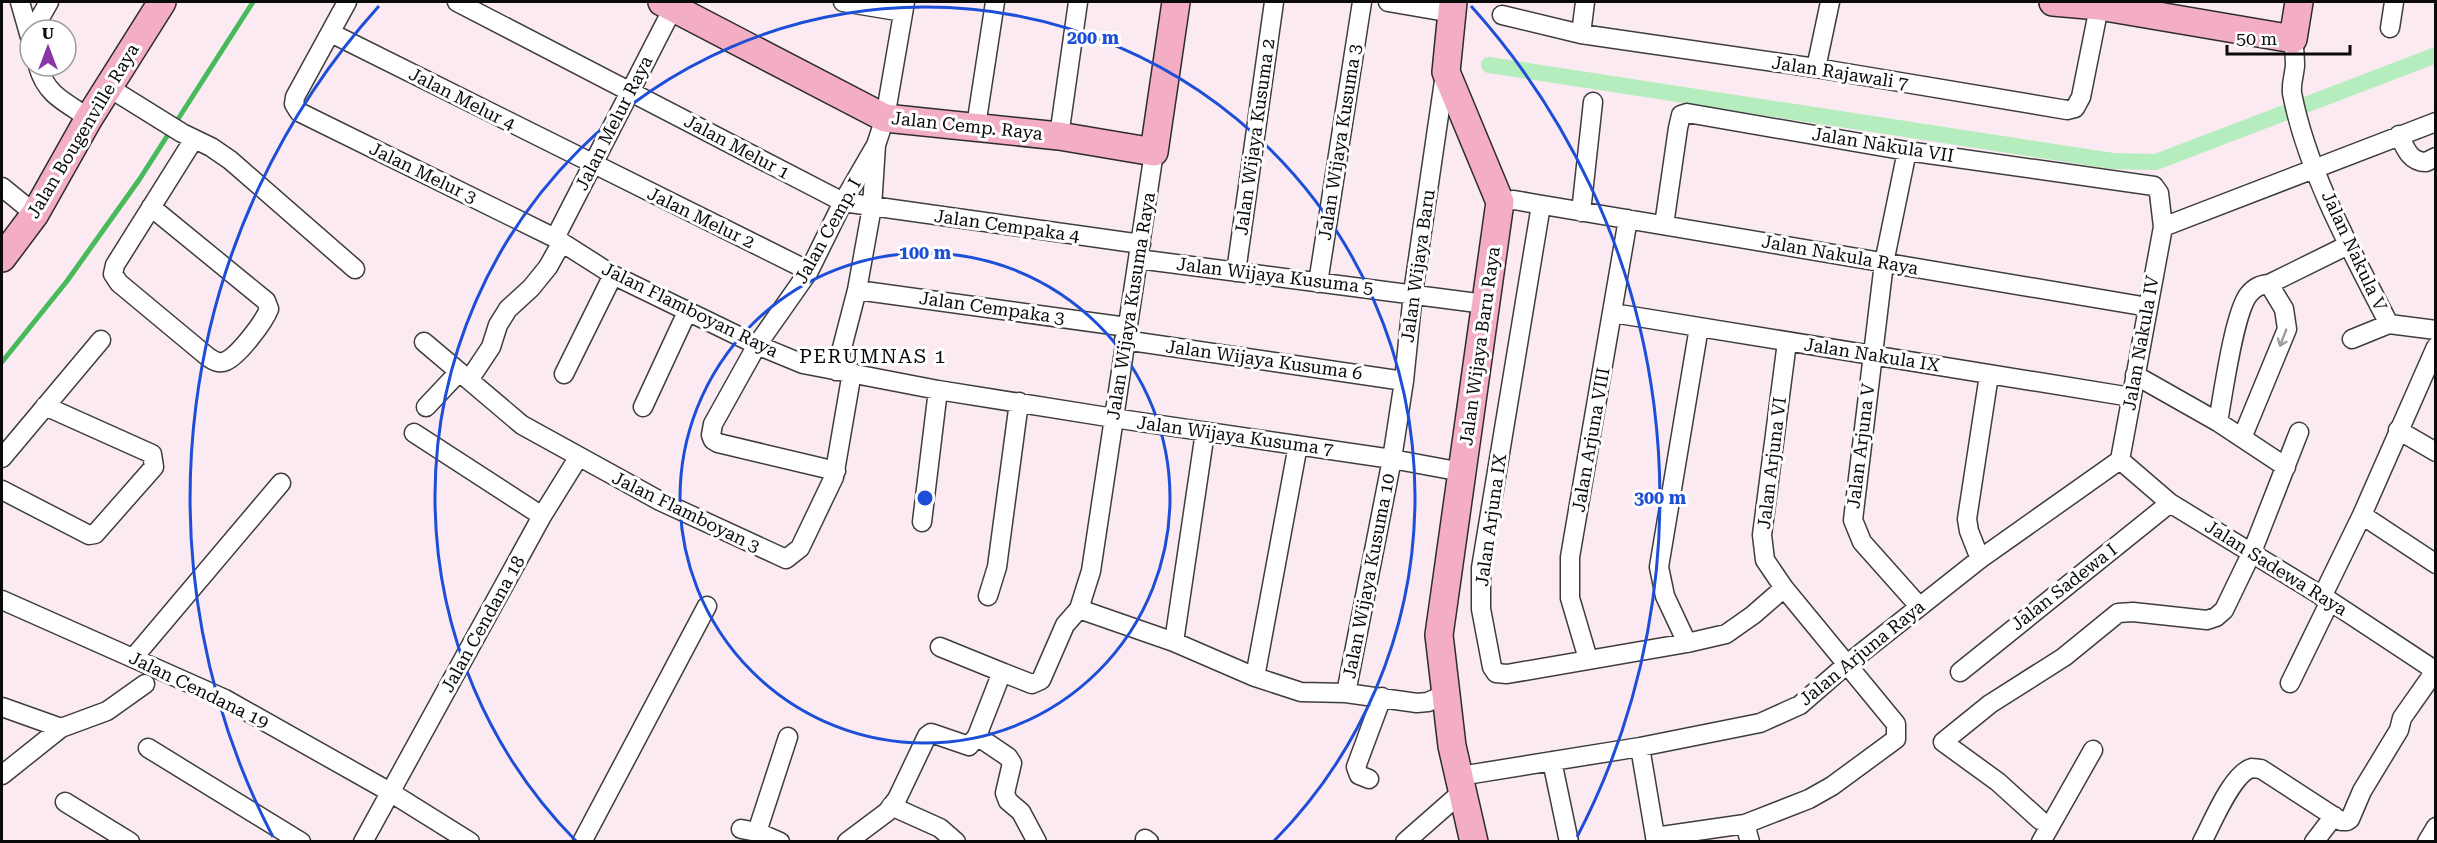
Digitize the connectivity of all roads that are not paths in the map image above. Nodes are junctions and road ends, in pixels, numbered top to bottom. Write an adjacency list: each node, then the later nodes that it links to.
1 (20, 2): 23 (street)
2 (48, 2): 24 (street)
3 (162, 2): 32 (street, Jalan Bougenville Raya)
4 (347, 2): 26 (street)
5 (457, 2): 33 (street, Jalan Melur 1)
6 (843, 2): 20 (street)
7 (995, 2): 38 (street)
8 (1078, 2): 41 (street)
9 (1176, 2): 44 (street, Jalan Wijaya Kusuma Raya)
10 (1274, 2): 65 (street, Jalan Wijaya Kusuma 2)
11 (1362, 2): 67 (street, Jalan Wijaya Kusuma 3)
12 (1388, 2): 21 (street)
13 (1585, 2): 27 (street)
14 (1830, 2): 29 (street)
15 (2054, 2): 18 (street)
16 (2299, 2): 28 (street)
17 (2394, 2): 25 (street)
18 (2100, 4): 28 (street); 29 (street, Jalan Rajawali 7)
19 (668, 5): 33 (street, Jalan Melur Raya); 36 (street, Jalan Cemp. Raya)
20 (904, 7): 36 (street, Jalan Cemp. I)
21 (1453, 7): 30 (street)
22 (1502, 15): 27 (street, Jalan Rajawali 7)
23 (25, 18)
24 (39, 18)
25 (2390, 28)
26 (331, 33): 46 (street, Jalan Melur 4); 58 (street, Jalan Melur 3)
27 (1581, 33): 29 (street, Jalan Rajawali 7)
28 (2293, 39): 47 (street, Jalan Nakula V)
29 (1816, 68)
30 (1446, 72): 50 (street); 70 (street, Jalan Wijaya Baru)
31 (42, 78): 35 (street)
32 (108, 87): 35 (street, Jalan Bougenville Raya); 40 (street)
33 (631, 92): 46 (street, Jalan Melur Raya); 49 (street, Jalan Melur 1)
34 (1593, 102): 53 (street)
35 (89, 118): 54 (street, Jalan Bougenville Raya)
36 (885, 118): 38 (street, Jalan Cemp. Raya); 42 (street, Jalan Cemp. I)
37 (2436, 122): 39 (street)
38 (976, 126): 41 (street, Jalan Cemp. Raya)
39 (2399, 135): 45 (street); 47 (street)
40 (188, 136): 51 (street); 63 (street)
41 (1059, 136): 44 (street, Jalan Cemp. Raya)
42 (876, 145): 49 (street, Jalan Cemp. I); 52 (street, Jalan Cemp. I)
43 (1907, 151): 56 (street, Jalan Nakula VII); 57 (street, Jalan Nakula VII); 62 (street, Jalan Arjuna V)
44 (1154, 152): 60 (street, Jalan Wijaya Kusuma Raya)
45 (2436, 157)
46 (594, 165): 58 (street, Jalan Melur Raya); 64 (street, Jalan Melur 2)
47 (2315, 168): 57 (street); 59 (street, Jalan Nakula V)
48 (2, 187): 54 (street)
49 (843, 202): 52 (street, Jalan Melur 1); 64 (street, Jalan Cemp. I)
50 (1521, 203): 53 (street, Jalan Nakula Raya); 71 (street, Jalan Wijaya Baru Raya); 134 (street, Jalan Arjuna IX)
51 (151, 207): 51 (street)
52 (872, 207): 60 (street, Jalan Cempaka 4); 69 (street, Jalan Cemp. I)
53 (1581, 212): 55 (street, Jalan Nakula Raya)
54 (35, 214): 61 (street, Jalan Bougenville Raya)
55 (1628, 219): 56 (street, Jalan Nakula Raya); 74 (street, Jalan Arjuna VIII)
56 (1664, 225): 62 (street, Jalan Nakula Raya)
57 (2163, 227): 72 (street, Jalan Nakula IV)
58 (558, 240): 66 (street, Jalan Flamboyan Raya); 90 (street, Jalan Melur Raya)
59 (2348, 245): 68 (street); 75 (street, Jalan Nakula V)
60 (1140, 251): 65 (street, Jalan Wijaya Kusuma 5); 78 (street, Jalan Wijaya Kusuma Raya)
61 (2, 258)
62 (1884, 263): 72 (street, Jalan Nakula Raya); 85 (street, Jalan Arjuna V)
63 (355, 269)
64 (809, 271): 83 (street, Jalan Cemp. I)
65 (1236, 272): 67 (street, Jalan Wijaya Kusuma 5)
66 (613, 275): 73 (street, Jalan Flamboyan Raya); 87 (street)
67 (1318, 283): 70 (street, Jalan Wijaya Kusuma 5)
68 (2269, 284): 99 (street); 104 (street, one-way to 104)
69 (857, 290): 78 (street, Jalan Cempaka 3); 86 (street, Jalan Cemp. I)
70 (1413, 293): 71 (street, Jalan Wijaya Kusuma 5); 91 (street, Jalan Wijaya Baru)
71 (1485, 304): 113 (street, Jalan Wijaya Baru Raya)
72 (2148, 307): 89 (street, Jalan Nakula IV)
73 (688, 310): 83 (street, Jalan Flamboyan Raya); 97 (street)
74 (1613, 313): 76 (street, Jalan Nakula IX); 134 (street, Jalan Arjuna VIII)
75 (2389, 324): 77 (street, Jalan Nakula V); 79 (street)
76 (1699, 327): 82 (street, Jalan Nakula IX); 131 (street)
77 (2436, 330)
78 (1125, 334): 91 (street, Jalan Wijaya Kusuma 6); 98 (street, Jalan Wijaya Kusuma Raya)
79 (2352, 339)
80 (101, 340): 95 (street)
81 (424, 342): 90 (street, Jalan Flamboyan 3)
82 (1787, 342): 85 (street, Jalan Nakula IX); 123 (street, Jalan Arjuna VI)
83 (757, 345): 86 (street, Jalan Flamboyan Raya); 112 (street, Jalan Cemp. I)
84 (2436, 347): 100 (street)
85 (1872, 355): 88 (street, Jalan Nakula IX); 128 (street, Jalan Arjuna V)
86 (844, 372): 92 (street, Jalan Flamboyan Raya); 112 (street, Jalan Flamboyan 3)
87 (564, 374)
88 (1989, 375): 93 (street, Jalan Nakula IX); 121 (street)
89 (2135, 375): 93 (street, Jalan Nakula IV); 99 (street)
90 (464, 376): 96 (street, Jalan Melur Raya); 108 (street, Jalan Flamboyan 3)
91 (1404, 381): 109 (street, Jalan Wijaya Baru)
92 (938, 390): 94 (street, Jalan Flamboyan Raya); 119 (street)
93 (2131, 397): 110 (street, Jalan Nakula IV)
94 (1019, 402): 98 (street, Jalan Flamboyan Raya); 124 (street)
95 (45, 406): 107 (street); 115 (street)
96 (426, 407)
97 (643, 407)
98 (1113, 418): 101 (street, Jalan Wijaya Kusuma 7); 129 (street, Jalan Wijaya Kusuma Raya)
99 (2218, 422): 104 (street)
100 (2398, 430): 106 (street); 117 (street)
101 (1205, 432): 105 (street, Jalan Wijaya Kusuma 7); 130 (street)
102 (2299, 432): 111 (street)
103 (414, 433): 118 (street)
104 (2242, 438): 111 (street)
105 (1298, 445): 109 (street, Jalan Wijaya Kusuma 7); 139 (street)
106 (2436, 452)
107 (2, 458)
108 (578, 458): 112 (street, Jalan Flamboyan 3); 118 (street, Jalan Cendana 18)
109 (1392, 459): 113 (street, Jalan Wijaya Kusuma 7); 142 (street, Jalan Wijaya Kusuma 10)
110 (2120, 460): 116 (street, Jalan Sadewa Raya); 121 (street, Jalan Arjuna Raya)
111 (2286, 466): 120 (street)
112 (836, 471)
113 (1462, 472): 144 (street, Jalan Wijaya Baru Raya)
114 (281, 483): 133 (street)
115 (2, 490)
116 (2170, 502): 120 (street, Jalan Sadewa Raya); 137 (street, Jalan Sadewa I)
117 (2362, 515): 122 (street); 125 (street)
118 (542, 516): 156 (street, Jalan Cendana 18)
119 (922, 522)
120 (2252, 552): 125 (street, Jalan Sadewa Raya); 160 (street)
121 (1980, 559): 128 (street, Jalan Arjuna Raya)
122 (2436, 564)
123 (1784, 588): 131 (street, Jalan Arjuna IX); 135 (street, Jalan Arjuna VI)
124 (988, 596)
125 (2326, 599): 136 (street, Jalan Sadewa Raya); 140 (street)
126 (2, 600): 133 (street, Jalan Cendana 19)
127 (707, 606): 169 (street)
128 (1920, 606): 135 (street, Jalan Arjuna Raya)
129 (1079, 609): 130 (street); 138 (street, Jalan Wijaya Kusuma Raya)
130 (1174, 642): 139 (street)
131 (1687, 644): 134 (street, Jalan Arjuna IX)
132 (940, 647): 138 (street, Jalan Wijaya Kusuma Raya)
133 (135, 657): 156 (street, Jalan Cendana 19)
134 (1588, 659)
135 (1846, 665): 149 (street, Jalan Arjuna Raya); 162 (street, Jalan Arjuna VI)
136 (2435, 671): 159 (street)
137 (1960, 672)
138 (1004, 673): 147 (street)
139 (1255, 677): 142 (street)
140 (2290, 683)
141 (145, 684): 146 (street)
142 (1346, 693): 143 (street)
143 (1382, 697): 144 (street); 154 (street)
144 (1445, 697): 155 (street, Jalan Wijaya Baru Raya)
145 (2, 707): 146 (street)
146 (61, 728): 153 (street)
147 (977, 736): 158 (street); 173 (street)
148 (788, 737): 170 (street)
149 (1640, 747): 152 (street, Jalan Arjuna Raya); 163 (street)
150 (148, 748): 166 (street)
151 (2093, 750): 177 (street)
152 (1553, 765): 155 (street, Jalan Arjuna Raya); 176 (street)
153 (2, 775)
154 (1369, 780)
155 (1461, 783): 174 (street); 175 (street, Jalan Wijaya Baru Raya)
156 (390, 792): 167 (street, Jalan Cendana 18); 168 (street, Jalan Cendana 19)
157 (64, 802): 165 (street)
158 (891, 806): 171 (street); 172 (street)
159 (2334, 816): 164 (street); 178 (street)
160 (2040, 820)
161 (2436, 827): 179 (street)
162 (1747, 833): 163 (street)
163 (1655, 839)
164 (2317, 840)
165 (130, 842)
166 (301, 842)
167 (363, 842)
168 (470, 842)
169 (582, 842)
170 (780, 842)
171 (847, 842)
172 (956, 842)
173 (1037, 842)
174 (1405, 842)
175 (1474, 842)
176 (1569, 842)
177 (2041, 842)
178 (2202, 842)
179 (2427, 842)

